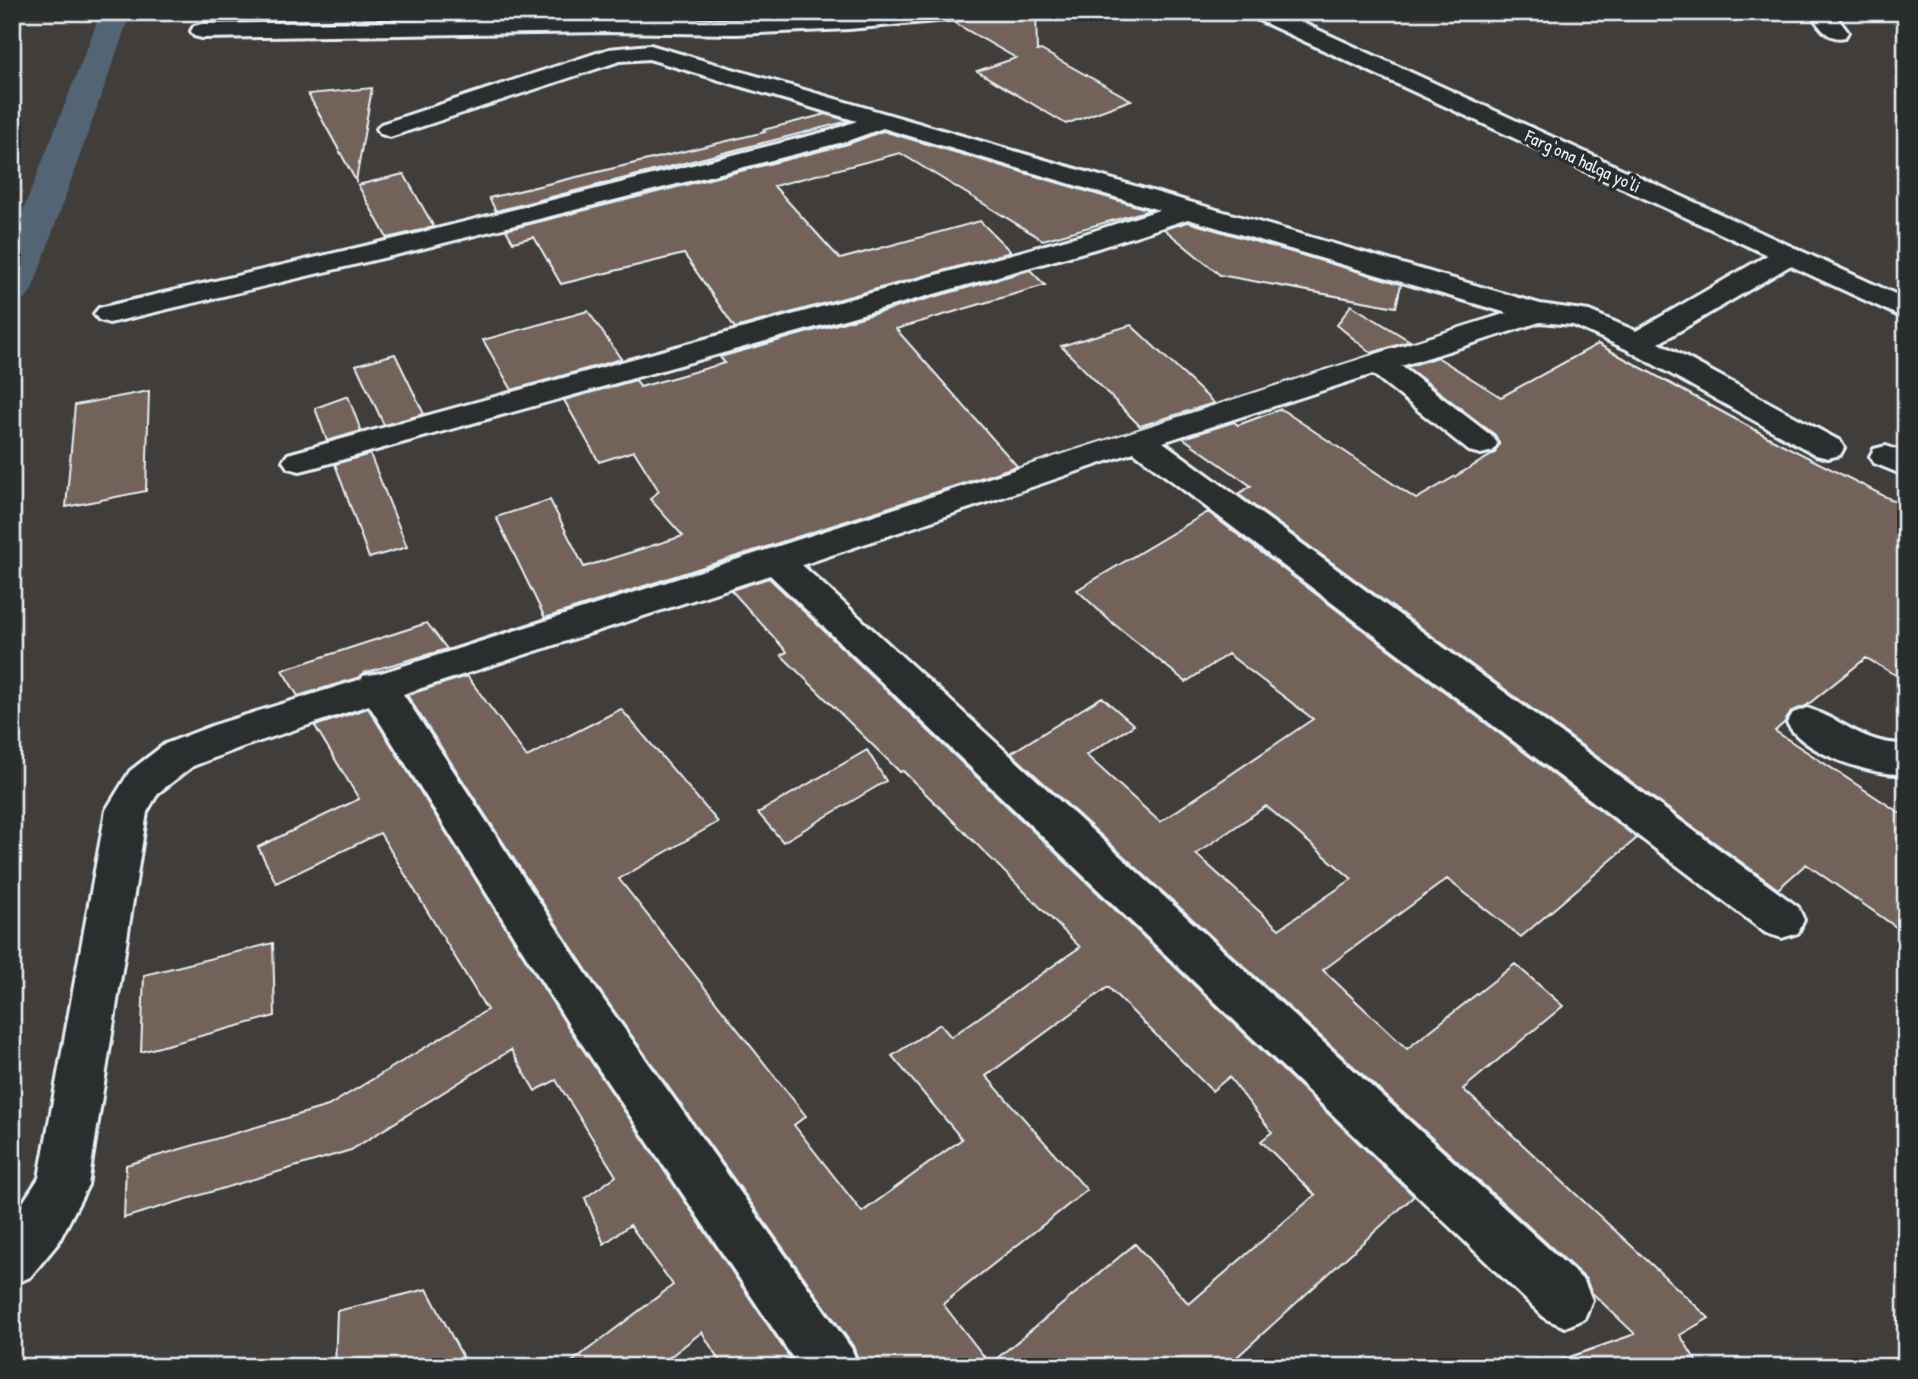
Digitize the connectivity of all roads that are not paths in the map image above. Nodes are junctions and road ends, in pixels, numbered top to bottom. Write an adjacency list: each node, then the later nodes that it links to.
1 (958, 12): 4 (main road)
2 (1260, 12): 10 (main road, Farg‘ona halqa yo‘li)
3 (1821, 12): 6 (main road)
4 (599, 18): 5 (main road)
5 (202, 31)
6 (1837, 32)
7 (882, 120): 8 (main road); 9 (main road); 13 (main road)
8 (390, 129)
9 (1187, 210): 12 (main road); 19 (main road)
10 (1788, 255): 11 (main road, Farg‘ona halqa yo‘li); 14 (main road)
11 (1906, 310)
12 (1538, 313): 14 (main road); 15 (main road)
13 (109, 314)
14 (1637, 343): 18 (main road)
15 (1378, 363): 16 (main road); 17 (main road)
16 (1139, 440): 20 (main road); 24 (main road)
17 (1481, 444)
18 (1828, 449)
19 (299, 461)
20 (776, 561): 21 (main road); 26 (main road)
21 (377, 687): 25 (main road); 27 (main road)
22 (1807, 723): 23 (main road)
23 (1906, 759)
24 (1782, 920)
25 (12, 1259)
26 (1565, 1300)
27 (832, 1367)

